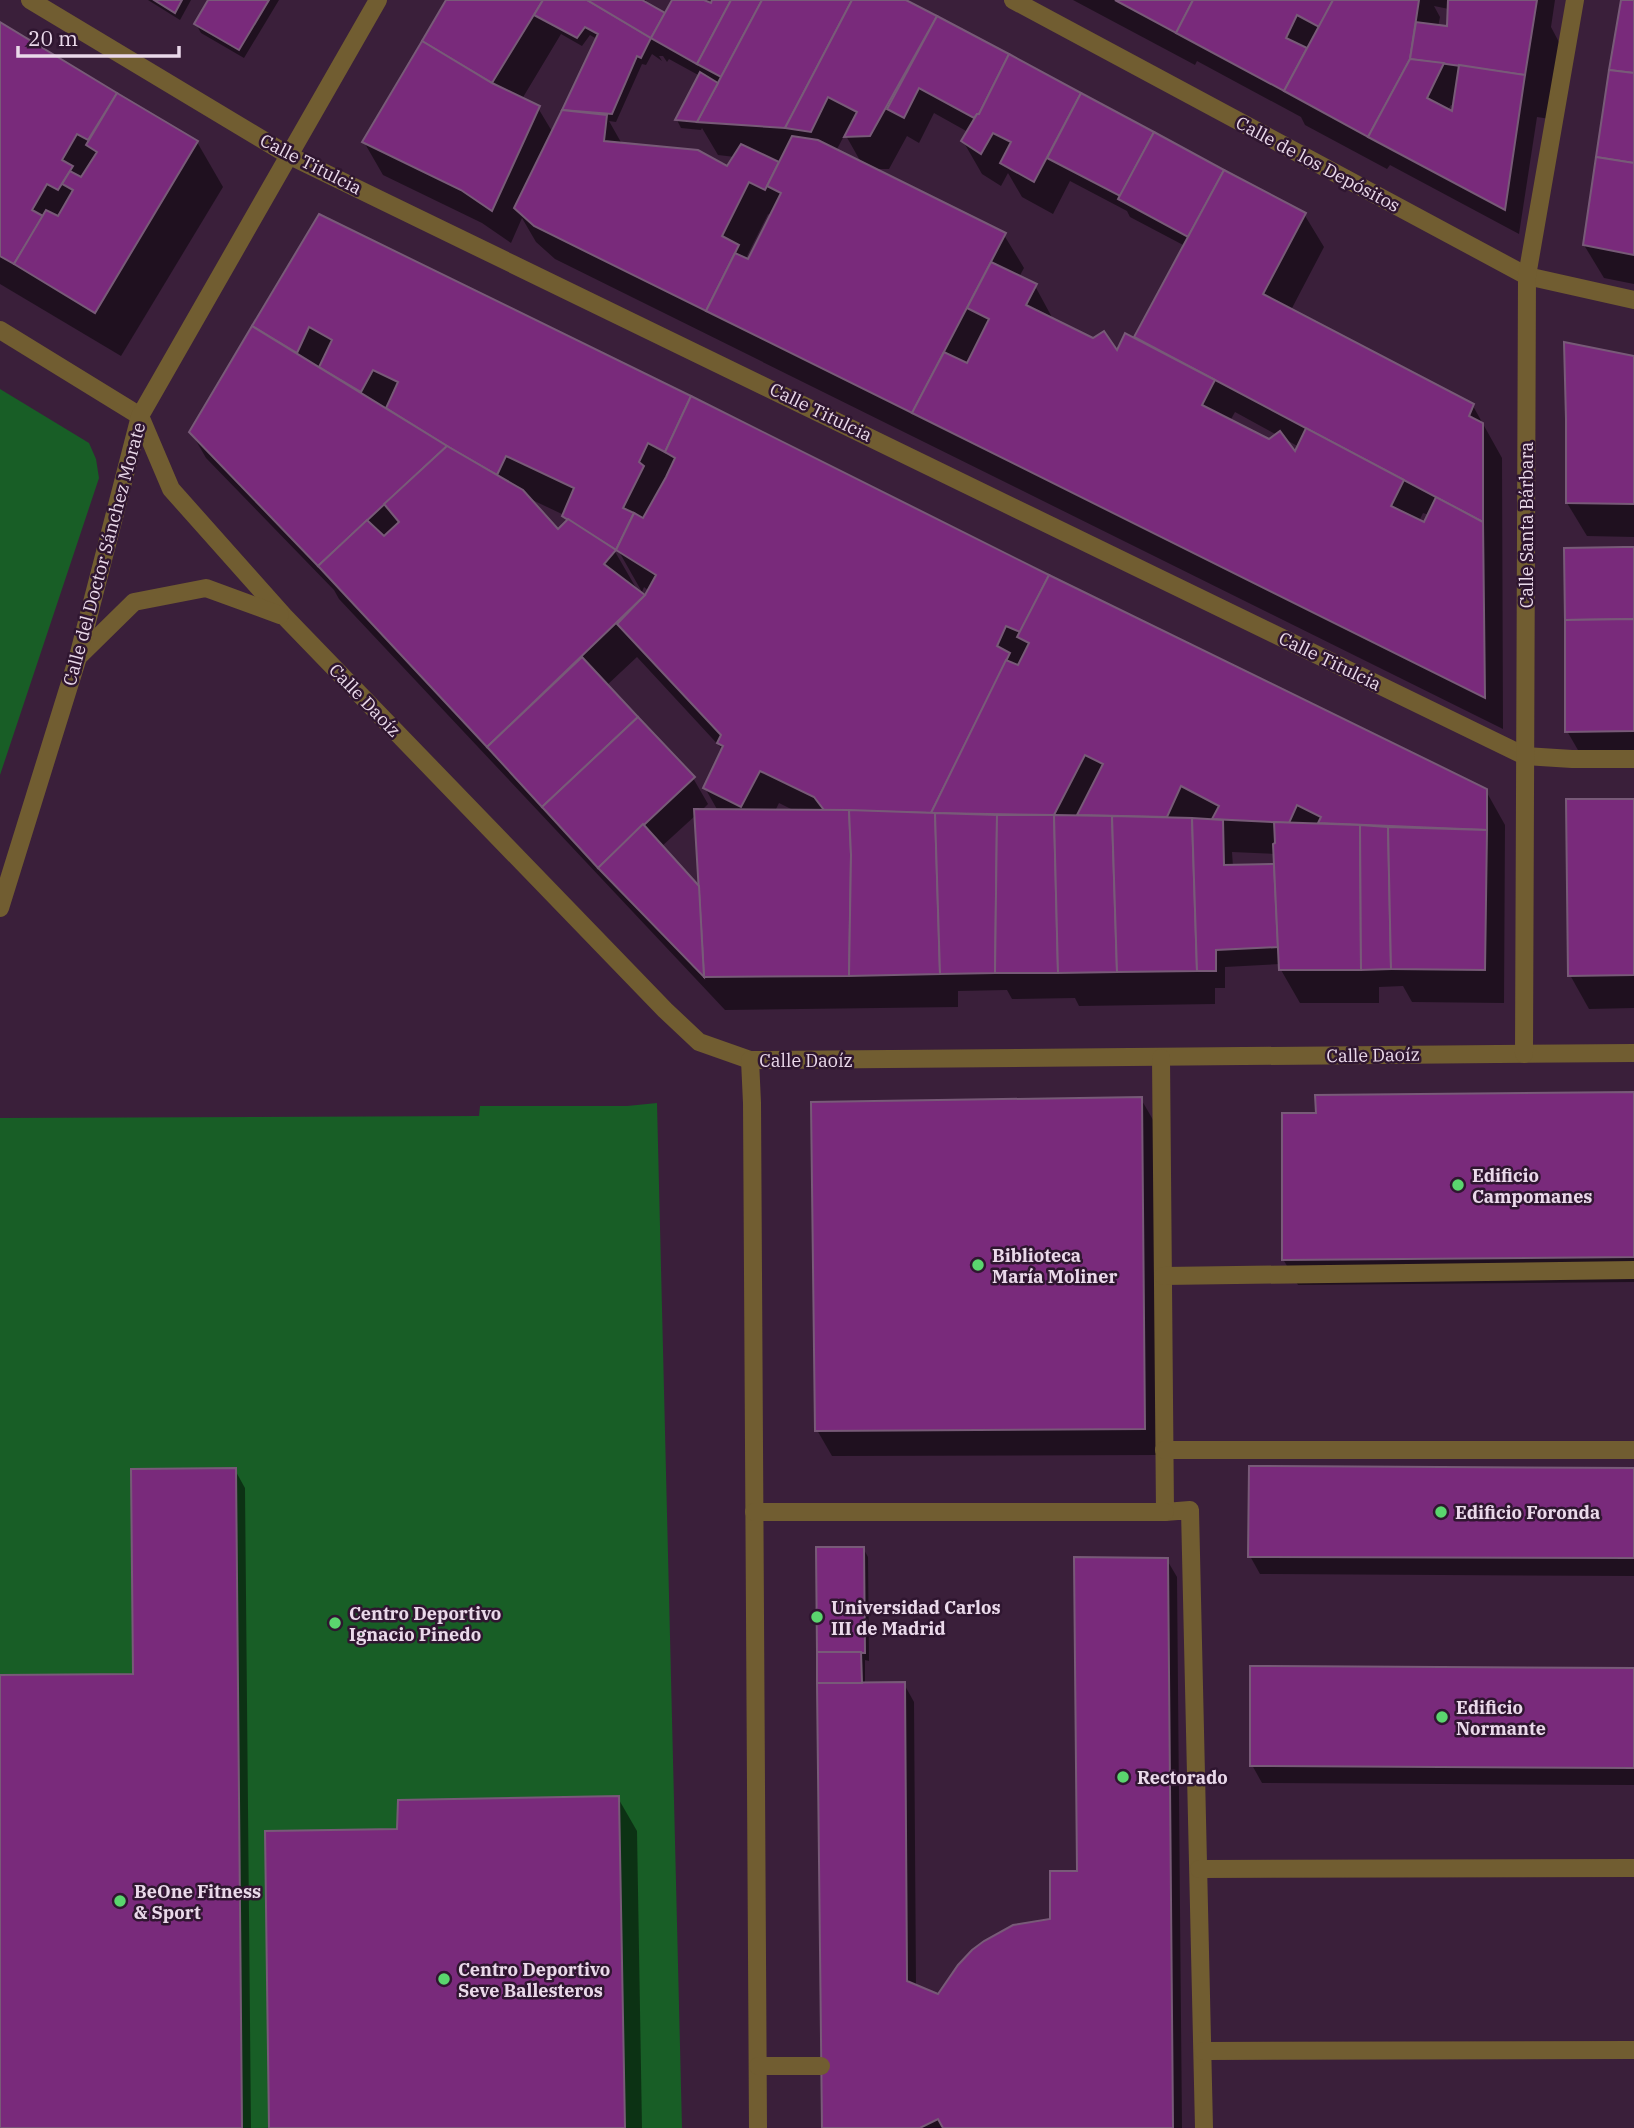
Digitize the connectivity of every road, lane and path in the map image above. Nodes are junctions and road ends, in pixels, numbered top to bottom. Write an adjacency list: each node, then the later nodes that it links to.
1 (30, 0): 5 (street, Calle Titulcia)
2 (378, 0): 5 (street, Calle del Doctor Sánchez Morate)
3 (1013, 0): 6 (street, Calle de los Depósitos)
4 (1575, 0): 6 (street, Calle Santa Bárbara)
5 (288, 155): 9 (street, Calle del Doctor Sánchez Morate); 12 (street, Calle Titulcia)
6 (1527, 276): 7 (street, Calle de los Depósitos); 12 (street, Calle Santa Bárbara)
7 (1634, 300)
8 (0, 330): 9 (street)
9 (140, 416): 10 (street, Calle Daoíz); 11 (street, Calle del Doctor Sánchez Morate)
10 (284, 616): 11 (street); 18 (street, Calle Daoíz)
11 (78, 657): 14 (street, Calle del Doctor Sánchez Morate)
12 (1525, 756): 13 (street, Calle Titulcia); 16 (street, Calle Santa Bárbara)
13 (1634, 759)
14 (0, 908)
15 (1634, 1053): 16 (street, Calle Daoíz)
16 (1524, 1054): 17 (street, Calle Daoíz)
17 (1161, 1058): 18 (street, Calle Daoíz); 20 (street)
18 (750, 1060): 23 (street)
19 (1634, 1270): 20 (street)
20 (1163, 1276): 21 (street)
21 (1164, 1450): 22 (street); 24 (street)
22 (1634, 1450)
23 (754, 1512): 24 (street); 29 (street)
24 (1165, 1512): 26 (street)
25 (1634, 1868): 26 (street)
26 (1199, 1869): 28 (street)
27 (1634, 2050): 28 (street)
28 (1203, 2051): 32 (street)
29 (758, 2066): 30 (street); 31 (street)
30 (821, 2066)
31 (758, 2128)
32 (1204, 2128)

